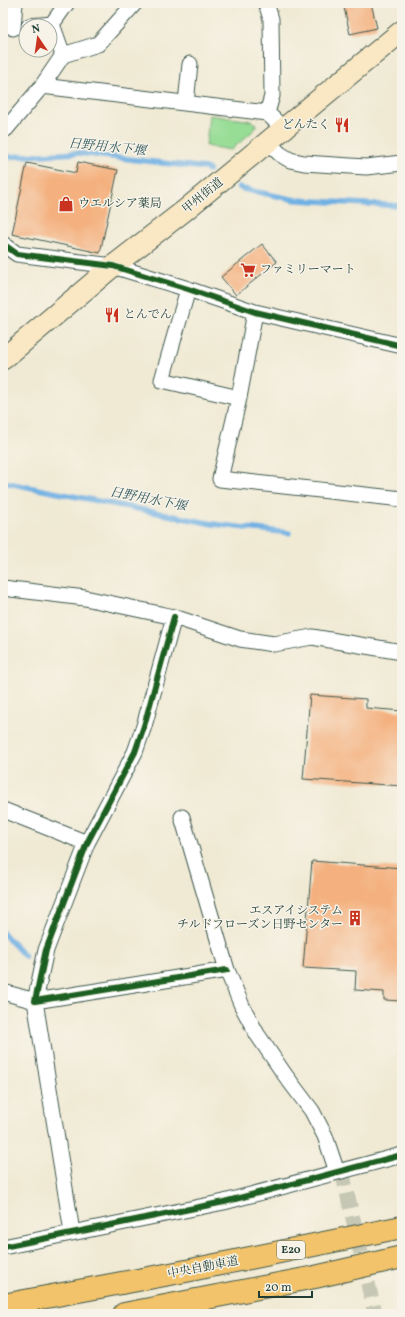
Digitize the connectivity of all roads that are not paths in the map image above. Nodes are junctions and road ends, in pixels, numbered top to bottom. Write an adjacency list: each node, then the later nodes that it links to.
1 (15, 3): 6 (street)
2 (67, 3): 5 (street)
3 (135, 3): 9 (street)
4 (266, 3): 13 (street)
5 (56, 18)
6 (14, 29)
7 (402, 31): 15 (main road, 甲州街道)
8 (58, 41): 9 (street)
9 (63, 55): 11 (street)
10 (190, 64): 12 (street)
11 (42, 86): 12 (street); 14 (street)
12 (186, 103): 13 (street)
13 (268, 113): 15 (street)
14 (3, 129)
15 (276, 136): 16 (street); 18 (main road, 甲州街道)
16 (402, 163)
17 (3, 244): 18 (street)
18 (114, 266): 19 (street); 22 (main road, 甲州街道)
19 (188, 289): 20 (street); 23 (street)
20 (255, 312): 21 (street); 23 (street)
21 (402, 346)
22 (3, 359)
23 (240, 398): 24 (street)
24 (402, 500)
25 (3, 588): 26 (street); 27 (street)
26 (3, 592)
27 (174, 617): 28 (street); 31 (street)
28 (402, 652)
29 (3, 810): 31 (street)
30 (182, 817): 32 (street)
31 (87, 843): 34 (street)
32 (227, 970): 34 (street); 36 (street)
33 (3, 992): 34 (street)
34 (35, 1001): 38 (street)
35 (402, 1155): 36 (street)
36 (337, 1172): 38 (street)
37 (402, 1227): 41 (highway, 中央自動車道 / E20)
38 (72, 1232): 39 (street)
39 (3, 1247)
40 (402, 1257): 42 (highway)
41 (3, 1305)
42 (124, 1314)

